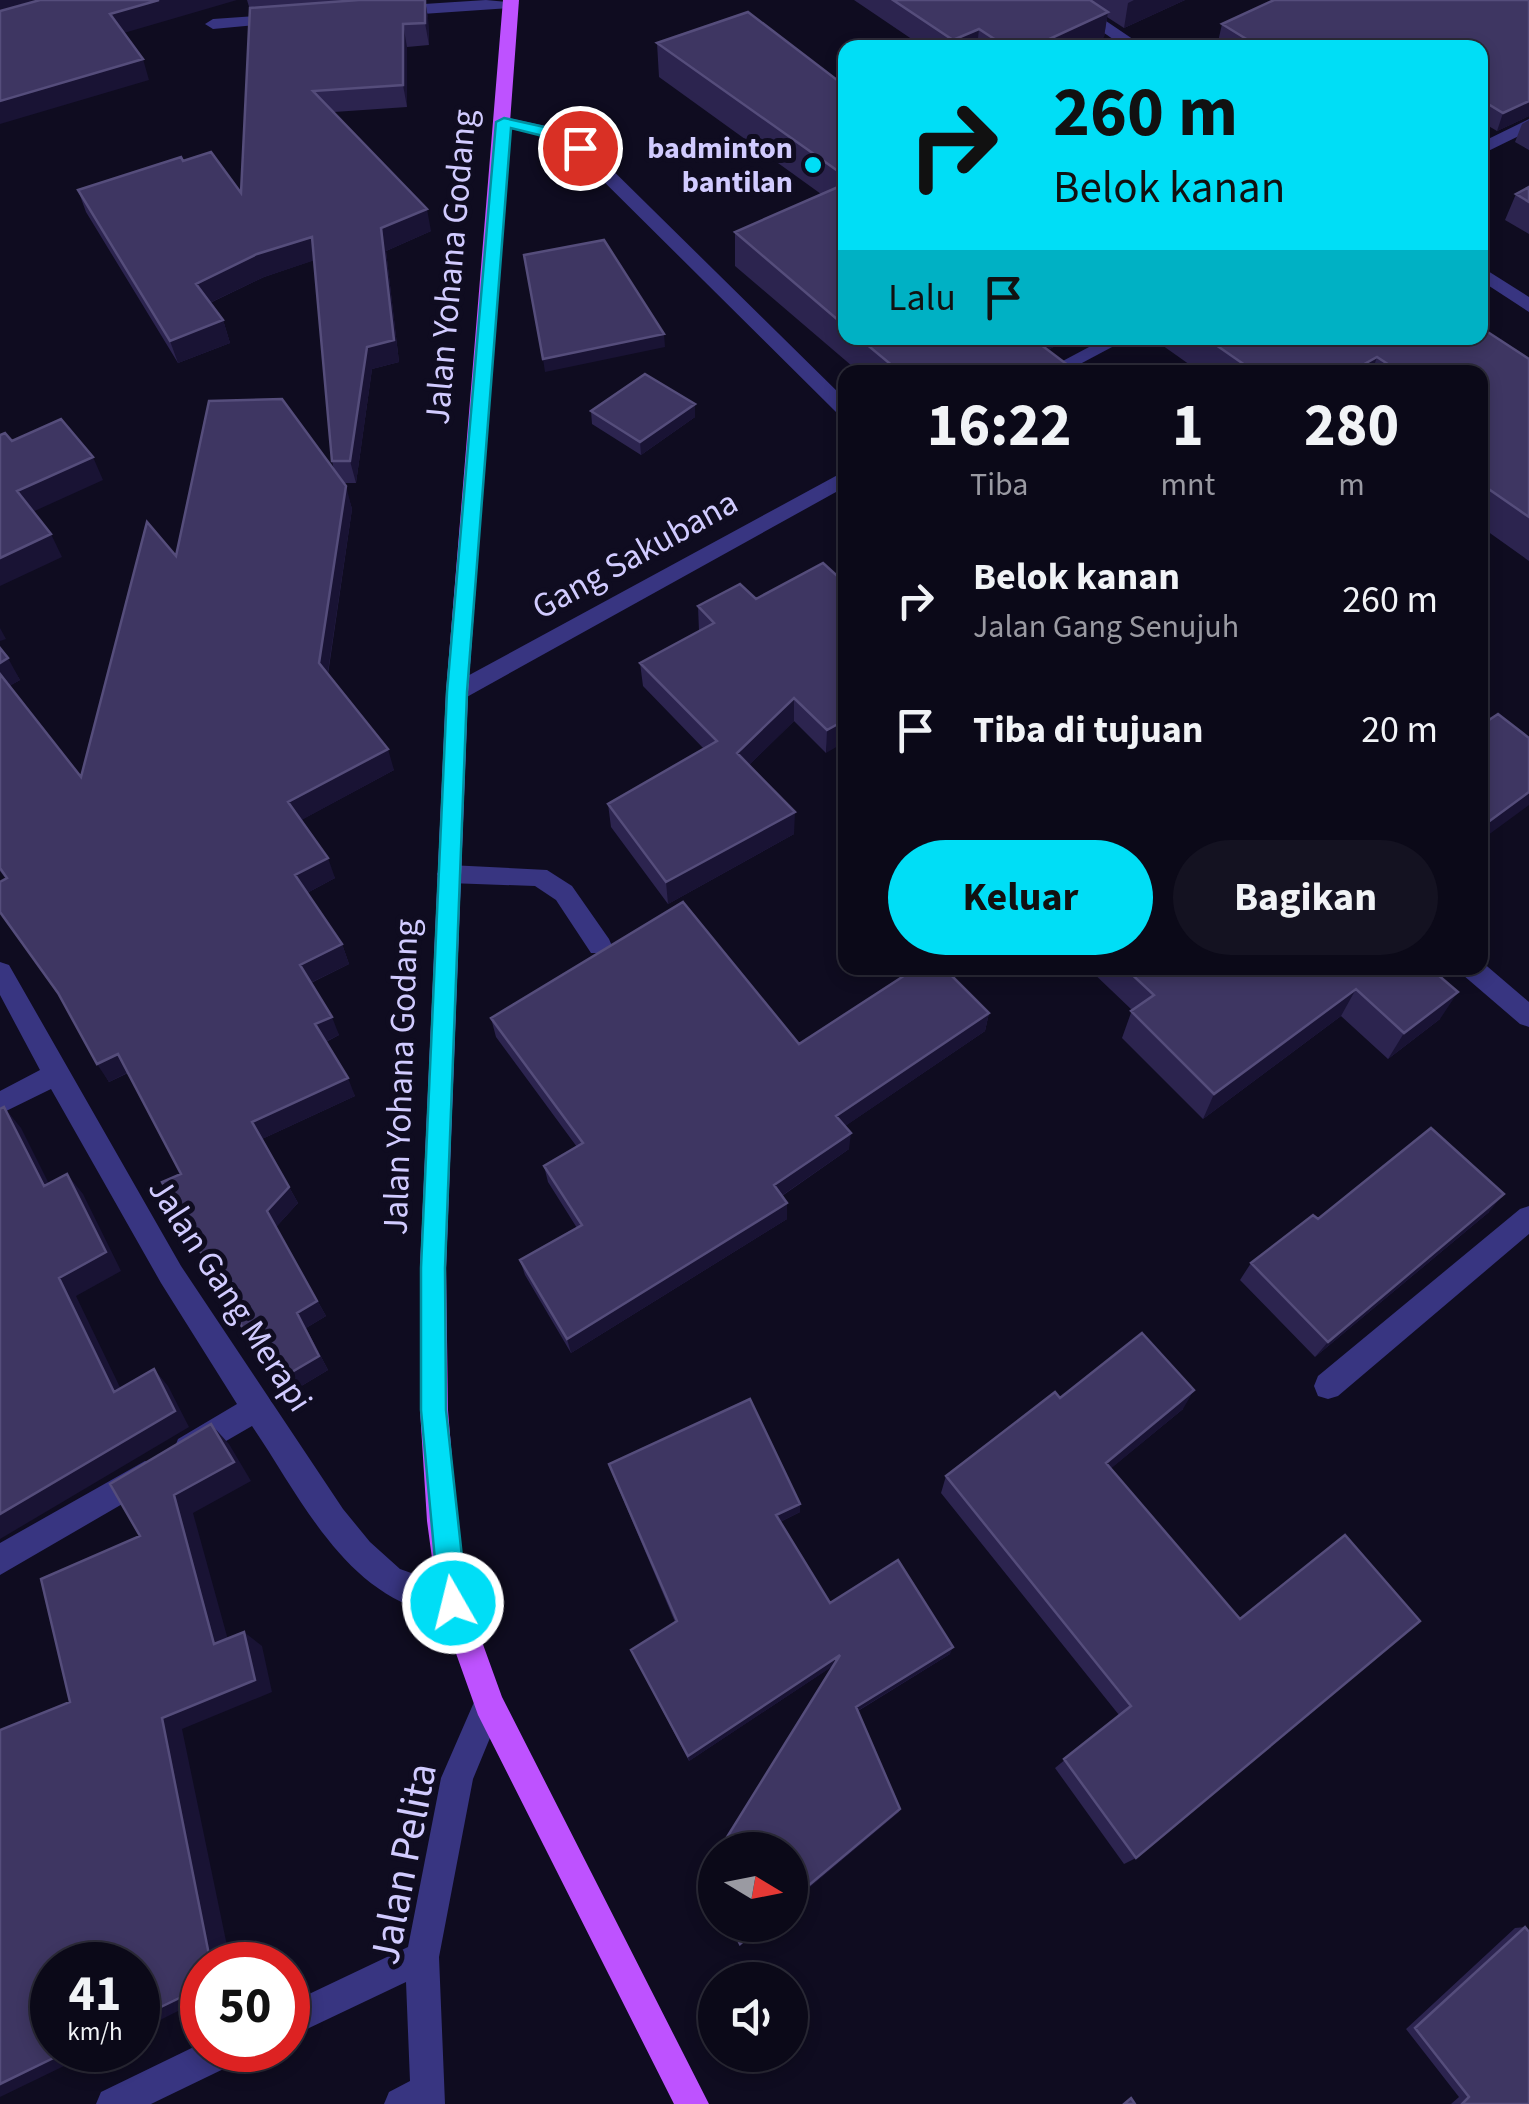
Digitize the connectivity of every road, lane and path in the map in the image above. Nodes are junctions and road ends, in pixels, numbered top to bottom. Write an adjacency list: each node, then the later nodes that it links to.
1 (1064, 0): 6 (street)
2 (511, 2): 3 (street); 7 (main road, Jalan Yohana Godang)
3 (372, 13)
4 (292, 18): 5 (street)
5 (213, 24)
6 (1126, 40)
7 (504, 122): 14 (street); 16 (main road, Jalan Yohana Godang)
8 (1529, 124): 9 (street)
9 (1488, 146)
10 (1488, 278): 11 (street)
11 (1529, 306)
12 (1106, 345): 13 (street)
13 (1065, 365)
14 (838, 403)
15 (838, 482): 16 (street, Gang Sakubana)
16 (457, 692): 17 (main road, Jalan Yohana Godang)
17 (449, 874): 18 (street); 28 (main road, Jalan Yohana Godang)
18 (600, 946)
19 (0, 972): 22 (street, Jalan Gang Merapi)
20 (1480, 975): 21 (street)
21 (1529, 1017)
22 (56, 1075): 23 (street); 26 (street, Jalan Gang Merapi)
23 (0, 1103)
24 (1529, 1218): 25 (street)
25 (1328, 1386)
26 (256, 1408): 27 (street); 28 (street, Jalan Gang Merapi)
27 (0, 1560)
28 (453, 1603): 29 (main road, Jalan Yohana Godang)
29 (490, 1704): 30 (street, Jalan Pelita); 35 (main road, Jalan Yohana Godang)
30 (422, 1957): 31 (street); 33 (street, Jalan Pelita)
31 (310, 2010)
32 (180, 2072): 34 (street)
33 (419, 2100)
34 (113, 2104)
35 (692, 2104)

